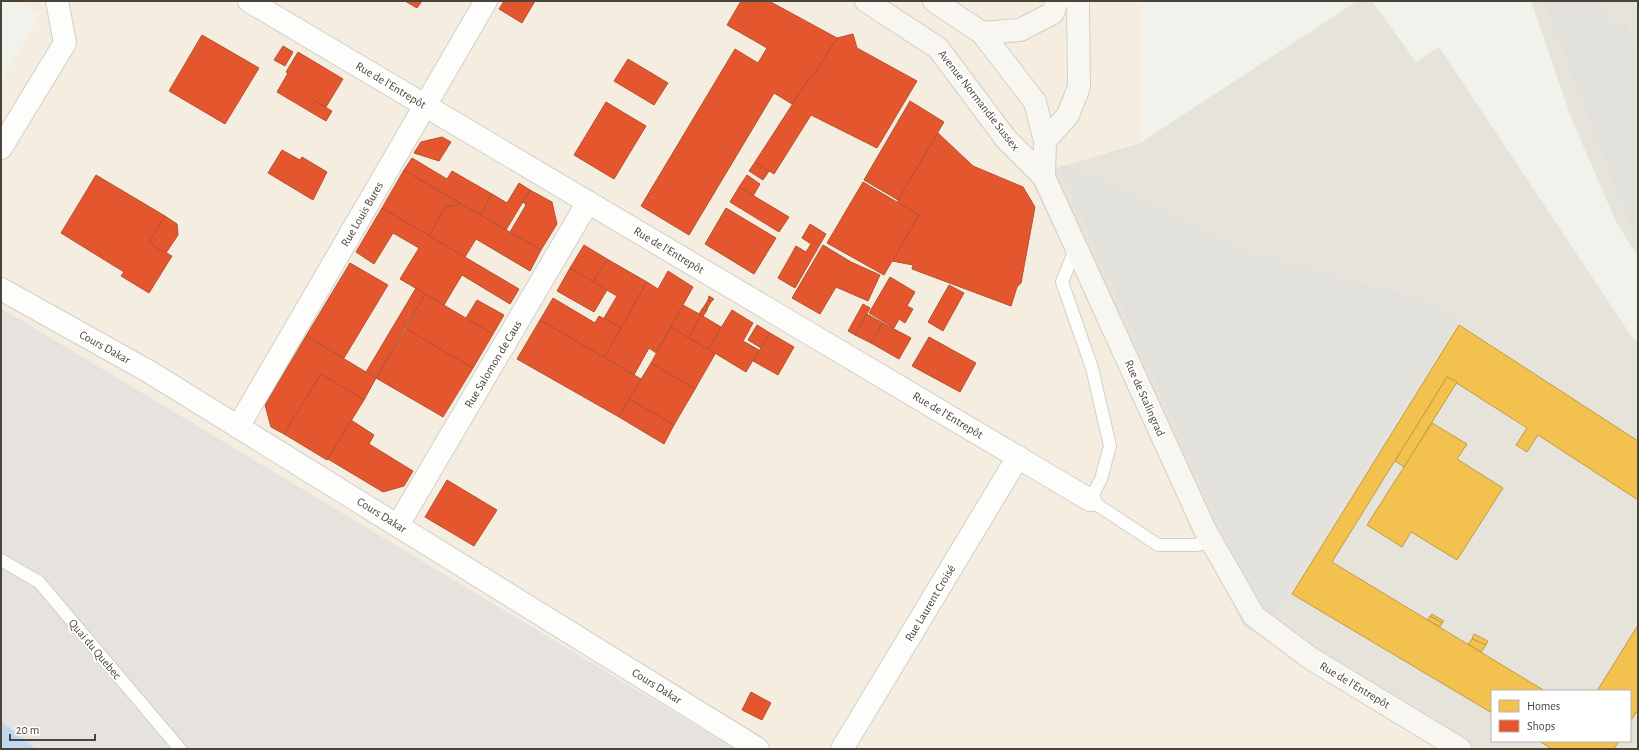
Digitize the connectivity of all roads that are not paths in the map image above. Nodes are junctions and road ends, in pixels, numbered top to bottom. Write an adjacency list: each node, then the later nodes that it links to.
1 (57, 1): 11 (street)
2 (249, 1): 9 (street, Rue de l'Entrepôt)
3 (486, 1): 9 (street, Rue Louis Bures)
4 (866, 1): 12 (main road, Avenue Normandie Sussex)
5 (934, 1): 8 (main road)
6 (1057, 1): 8 (main road)
7 (1078, 1): 10 (main road)
8 (982, 33): 10 (main road)
9 (425, 105): 13 (street, Rue de l'Entrepôt); 16 (street, Rue Louis Bures)
10 (1045, 141): 12 (main road)
11 (1, 148)
12 (1044, 177): 14 (main road, Rue de Stalingrad)
13 (588, 202): 17 (street, Rue de l'Entrepôt); 19 (street, Rue Salomon de Caus)
14 (1076, 246): 18 (lane); 20 (main road, Rue de Stalingrad)
15 (1, 289): 16 (street, Cours Dakar)
16 (238, 426): 19 (street, Cours Dakar)
17 (1018, 457): 18 (street, Rue de l'Entrepôt); 25 (street, Rue Laurent Croisé)
18 (1090, 500): 20 (lane)
19 (398, 525): 24 (street, Cours Dakar)
20 (1212, 542): 22 (main road, Rue de Stalingrad)
21 (1, 560): 23 (lane, Quai du Quebec)
22 (1254, 616): 26 (main road, Rue de l'Entrepôt)
23 (180, 749)
24 (758, 749)
25 (842, 749)
26 (1460, 749)

